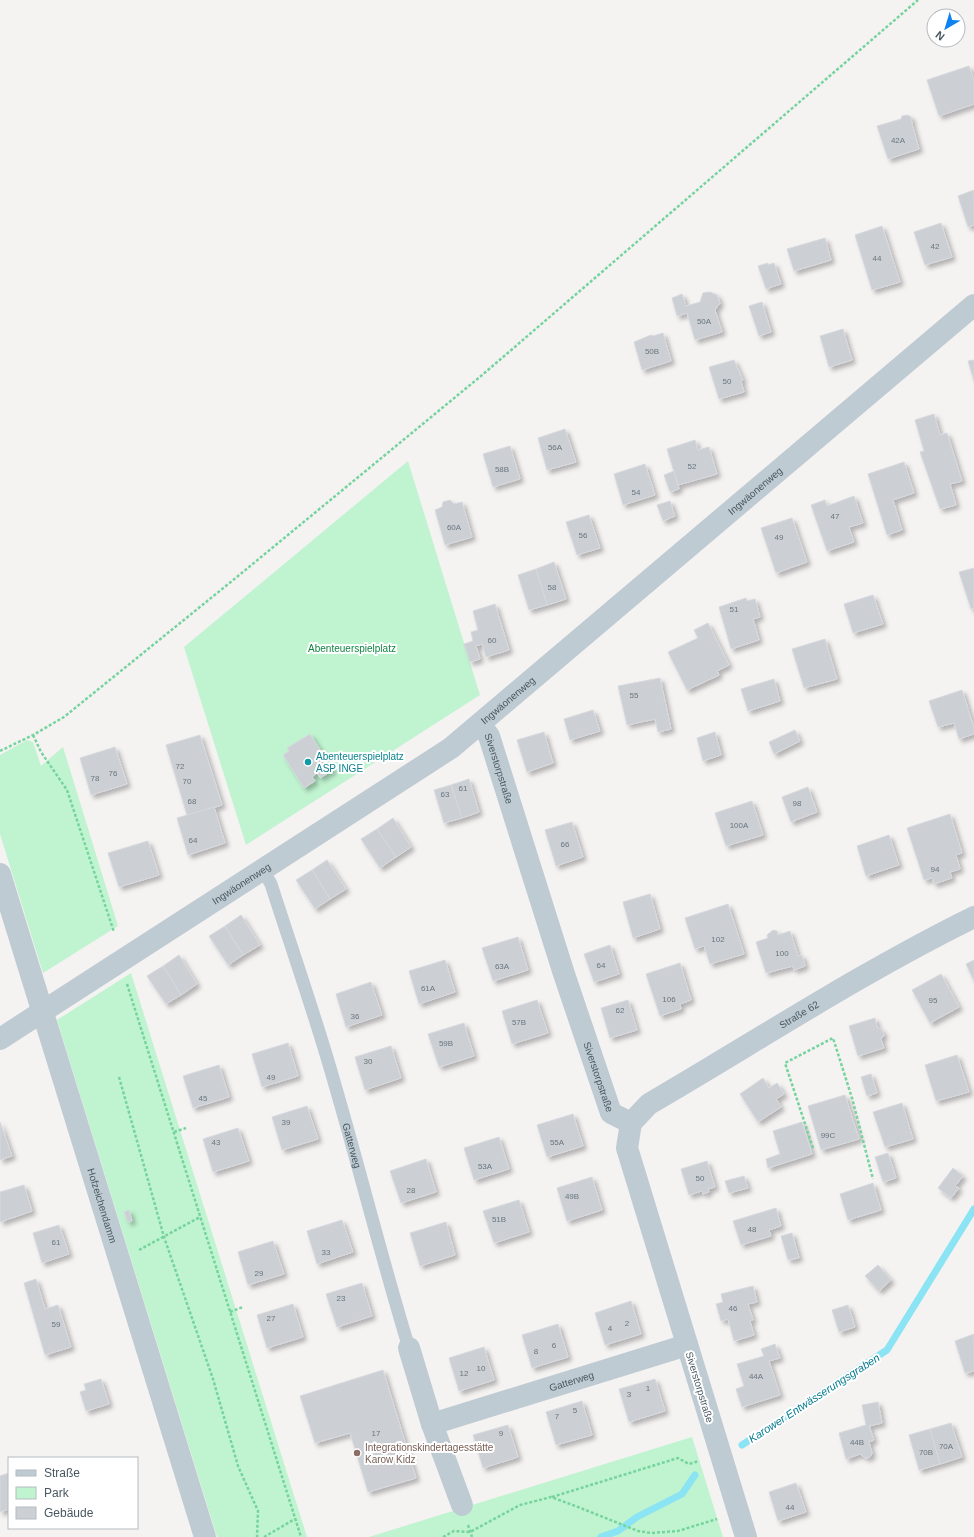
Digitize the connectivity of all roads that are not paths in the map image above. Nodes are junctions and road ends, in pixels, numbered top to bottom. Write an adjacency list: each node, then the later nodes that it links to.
1 (974, 306): 2 (street, Ingwäonenweg)
2 (480, 724): 3 (street, Ingwäonenweg); 8 (street, Siverstorpstraße)
3 (263, 870): 6 (street, Ingwäonenweg); 10 (lane, Gatterweg)
4 (0, 874): 6 (street, Hofzeichendamm)
5 (974, 917): 8 (street, Straße 62)
6 (43, 1012): 7 (street, Ingwäonenweg); 13 (street, Hofzeichendamm)
7 (0, 1039)
8 (631, 1123): 9 (street, Siverstorpstraße)
9 (687, 1345): 11 (street, Gatterweg); 14 (street, Siverstorpstraße)
10 (409, 1348): 11 (street, Gatterweg)
11 (432, 1424): 12 (street, Gatterweg)
12 (462, 1505)
13 (205, 1537)
14 (746, 1537)

